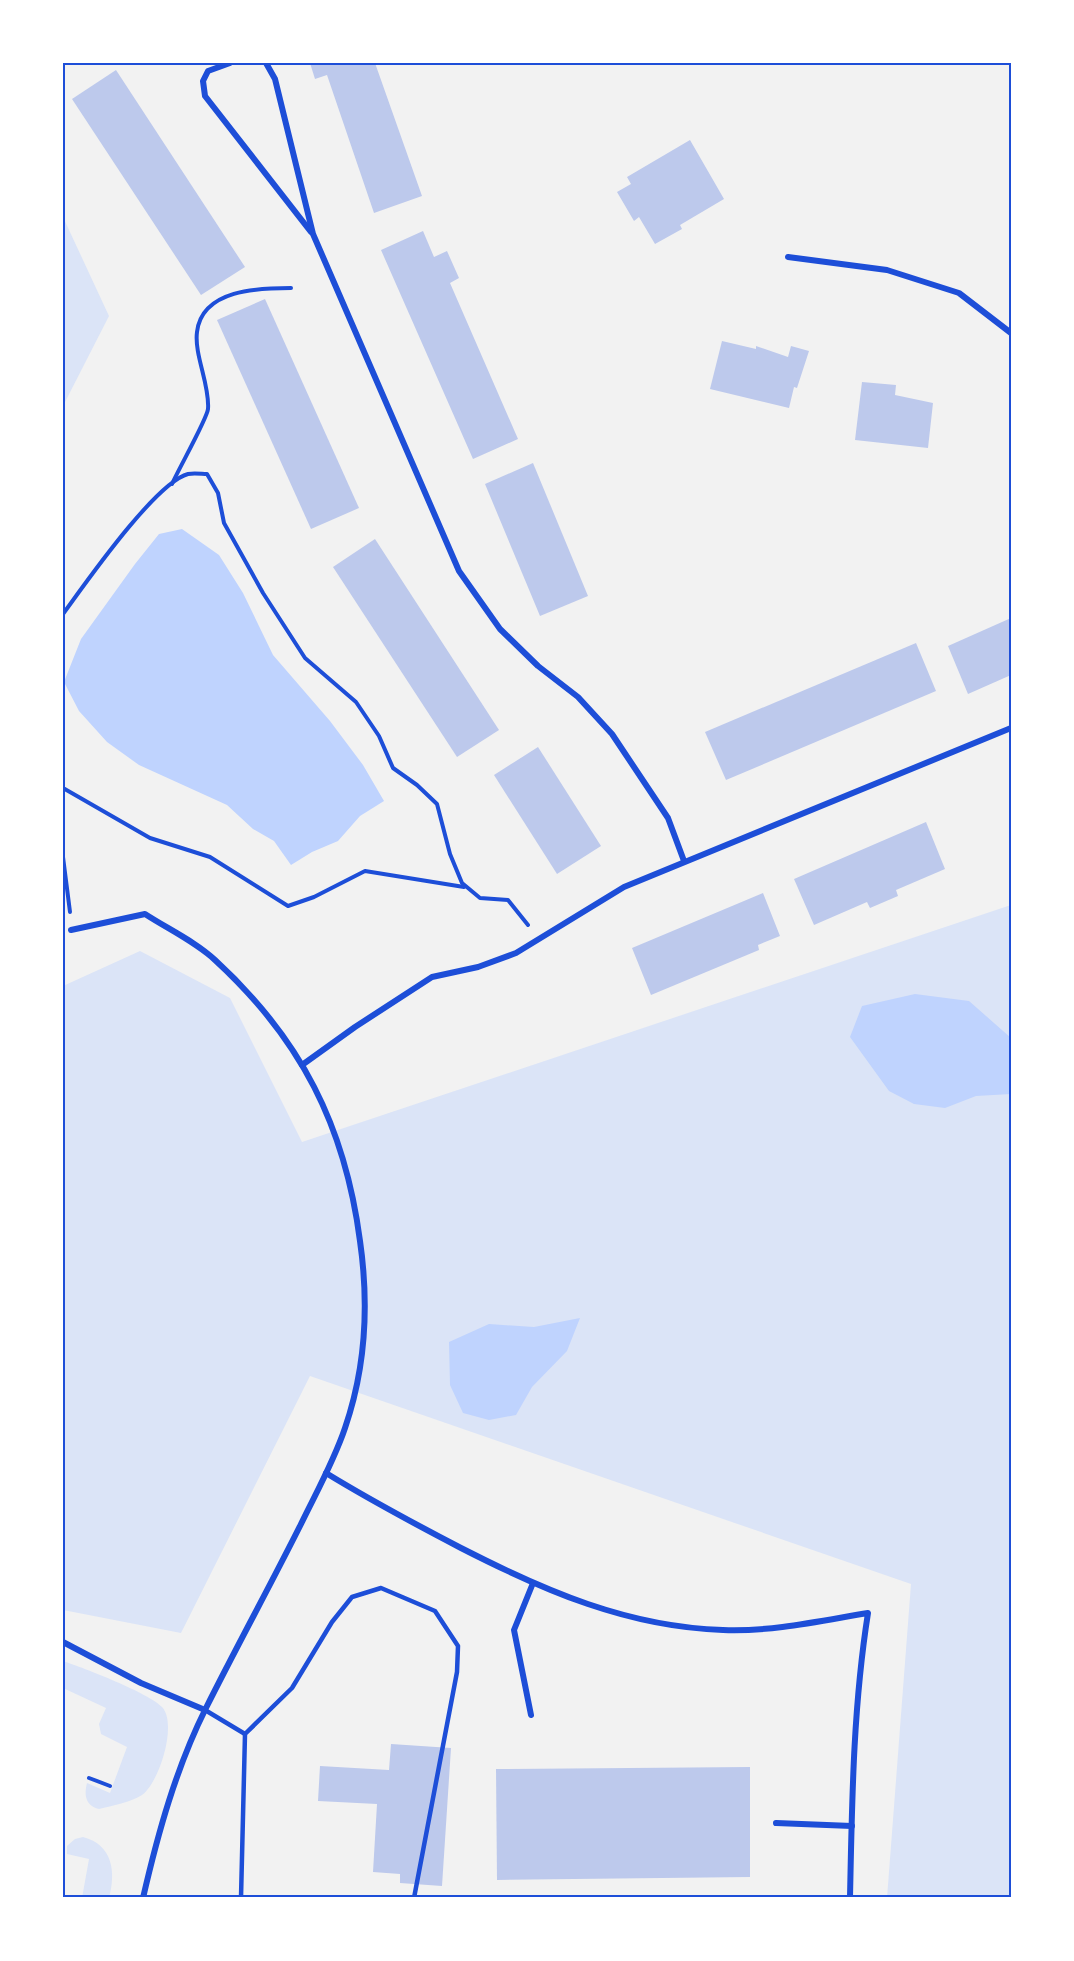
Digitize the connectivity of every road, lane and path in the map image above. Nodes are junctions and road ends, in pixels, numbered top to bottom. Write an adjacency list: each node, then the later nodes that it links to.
1 (230, 63): 3 (street)
2 (266, 63): 3 (street)
3 (313, 234): 12 (street)
4 (788, 257): 6 (street)
5 (291, 288): 7 (path)
6 (1011, 333)
7 (172, 484): 8 (path); 13 (path)
8 (63, 614)
9 (1011, 728): 12 (street)
10 (63, 788): 13 (path)
11 (63, 857): 14 (path)
12 (684, 861): 15 (street)
13 (466, 887): 15 (path)
14 (71, 930): 16 (street)
15 (540, 940): 16 (street)
16 (302, 1065): 17 (street)
17 (326, 1473): 18 (street); 20 (street)
18 (534, 1583): 21 (street); 26 (street)
19 (63, 1641): 20 (street)
20 (205, 1710): 22 (lane); 27 (street)
21 (531, 1715)
22 (245, 1734): 28 (lane); 29 (lane)
23 (89, 1778): 24 (path)
24 (110, 1786)
25 (776, 1823): 26 (street)
26 (852, 1826): 30 (street)
27 (143, 1898)
28 (241, 1898)
29 (414, 1898)
30 (850, 1898)

